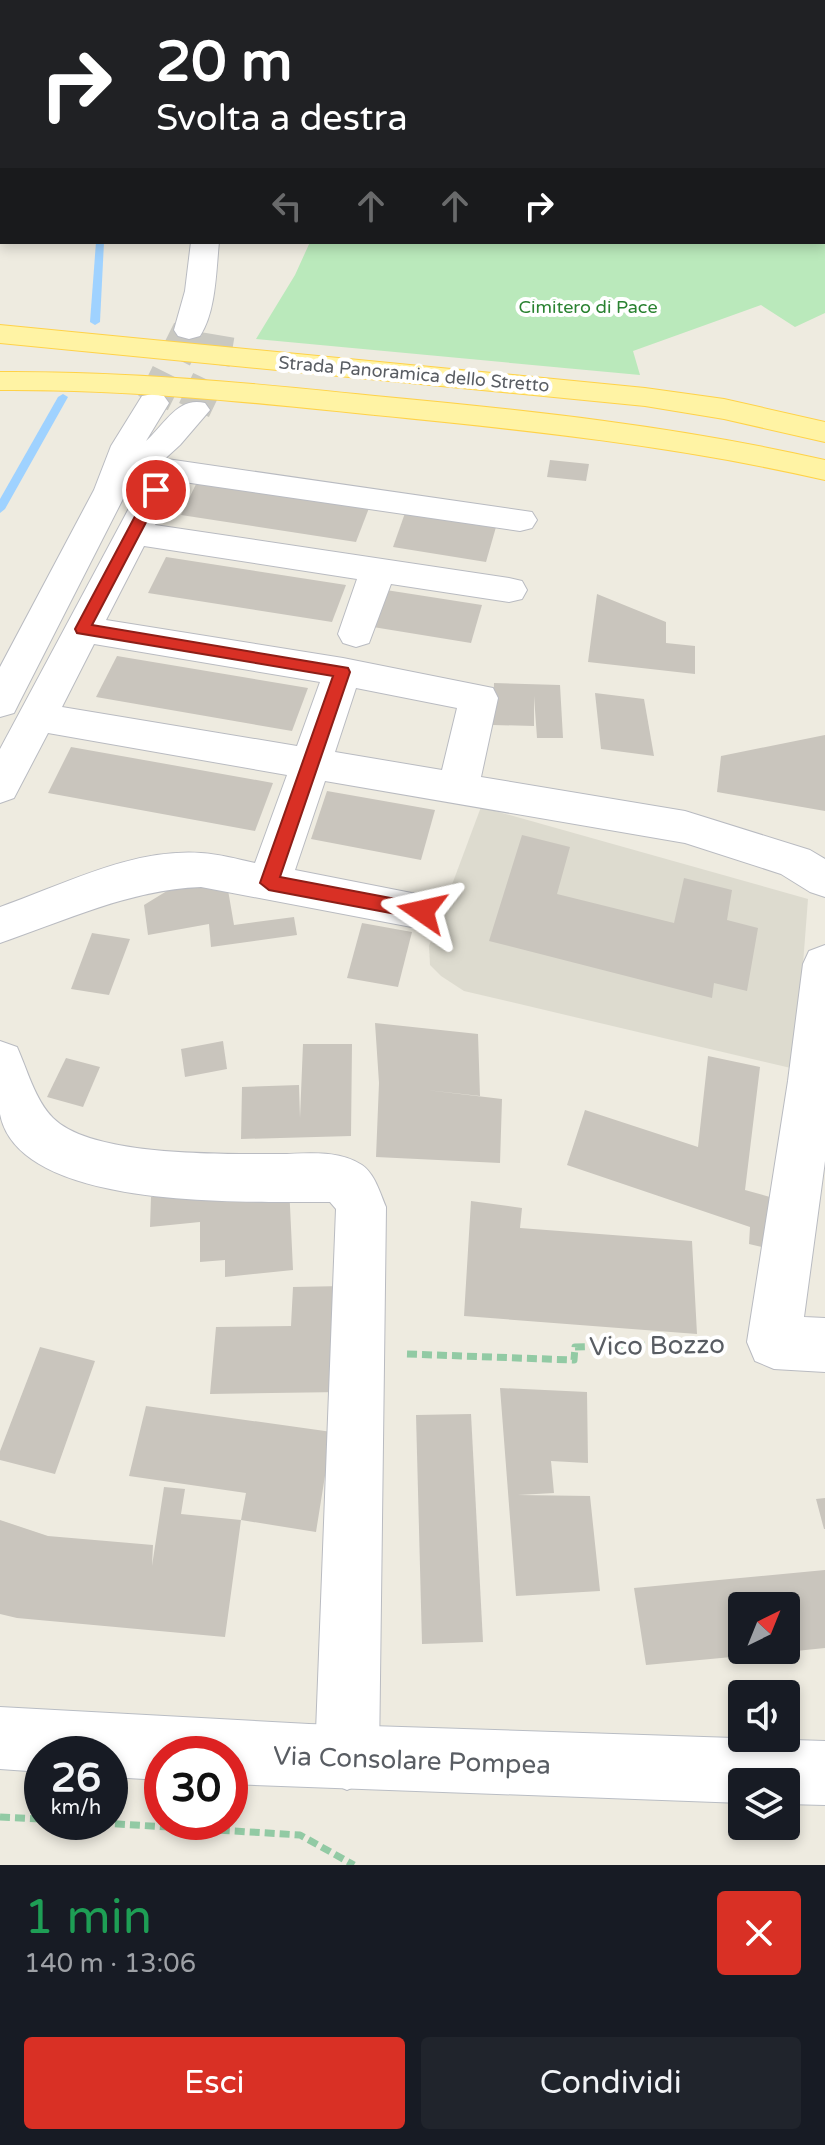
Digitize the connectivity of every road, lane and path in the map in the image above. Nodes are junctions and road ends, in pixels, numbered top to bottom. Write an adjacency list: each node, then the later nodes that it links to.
1 (205, 248): 2 (street)
2 (203, 332)
3 (0, 334): 8 (main road, Strada Panoramica dello Stretto)
4 (0, 363): 6 (main road)
5 (0, 381): 6 (main road, Strada Panoramica dello Stretto)
6 (150, 393): 9 (main road, Strada Panoramica dello Stretto); 10 (street)
7 (194, 410): 10 (street)
8 (825, 432)
9 (825, 470)
10 (111, 490): 18 (street)
11 (520, 520): 13 (street)
12 (133, 533): 13 (street); 13 (street); 15 (street)
13 (389, 539): 14 (street); 16 (street)
14 (509, 590)
15 (83, 629): 17 (street); 18 (street)
16 (356, 634)
17 (343, 672): 19 (street); 21 (street)
18 (18, 710): 19 (street); 20 (street)
19 (311, 764): 21 (street); 23 (street)
20 (0, 787)
21 (458, 788): 22 (street)
22 (825, 880)
23 (269, 883): 24 (street); 25 (street)
24 (422, 911)
25 (0, 925)
26 (825, 964): 28 (street)
27 (0, 1062): 29 (street)
28 (800, 1343): 29 (path, Vico Bozzo)
29 (358, 1353): 31 (street)
30 (0, 1738): 31 (street, Via Consolare Pompea)
31 (347, 1758): 32 (street, Via Consolare Pompea)
32 (825, 1773)
33 (0, 1817): 34 (path)
34 (24, 1818)
35 (128, 1825): 36 (path)
36 (354, 1865)

